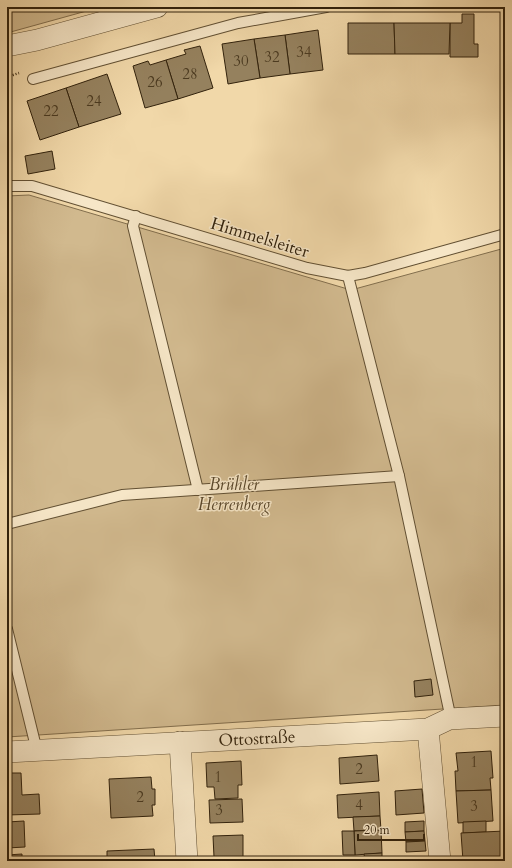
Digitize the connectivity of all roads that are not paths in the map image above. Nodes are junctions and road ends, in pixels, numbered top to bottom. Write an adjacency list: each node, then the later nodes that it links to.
1 (157, 7): 3 (street)
2 (326, 7): 4 (lane)
3 (7, 46)
4 (33, 79)
5 (7, 186): 6 (lane, Himmelsleiter)
6 (136, 216): 8 (lane, Himmelsleiter); 10 (lane)
7 (505, 234): 8 (lane, Himmelsleiter)
8 (348, 276): 9 (lane)
9 (399, 476): 10 (lane); 14 (lane)
10 (198, 490): 11 (lane)
11 (7, 524)
12 (7, 629): 17 (lane)
13 (505, 716): 14 (street, Ottostraße)
14 (449, 719): 15 (street, Ottostraße)
15 (428, 730): 16 (street, Ottostraße); 20 (street)
16 (180, 742): 17 (street, Ottostraße); 19 (street)
17 (37, 750): 18 (street, Ottostraße)
18 (7, 752)
19 (187, 861)
20 (440, 861)

